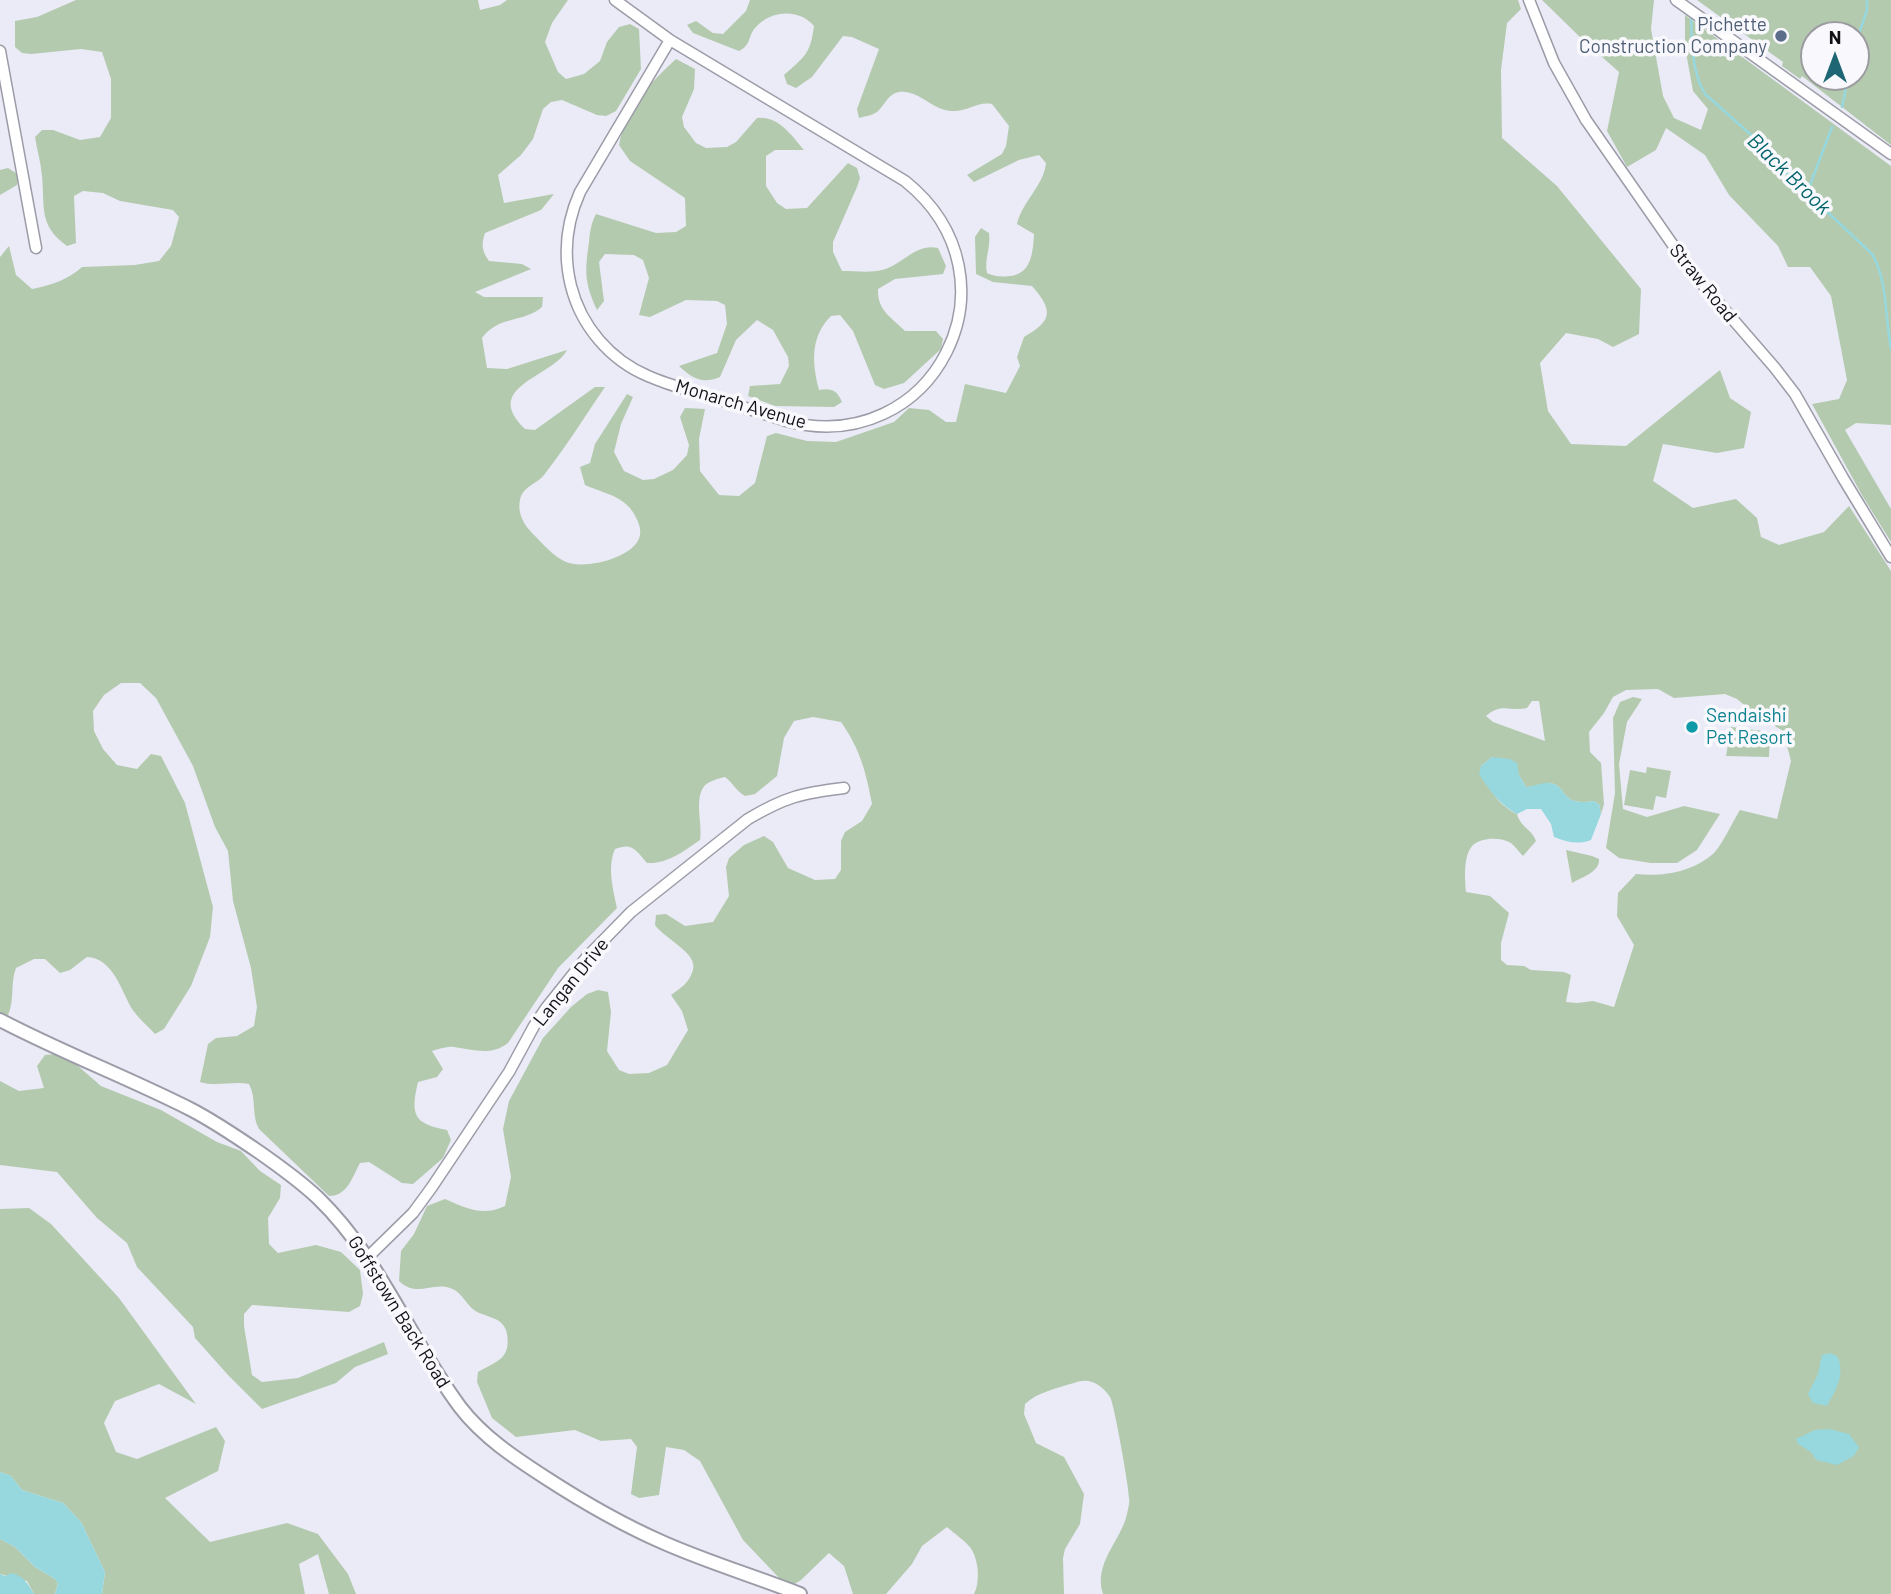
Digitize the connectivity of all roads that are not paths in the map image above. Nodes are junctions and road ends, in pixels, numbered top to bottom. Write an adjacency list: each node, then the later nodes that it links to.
1 (615, 0): 4 (street, Monarch Avenue)
2 (1529, 0): 8 (street, Straw Road)
3 (1680, 3): 6 (street)
4 (670, 40): 4 (street, Monarch Avenue)
5 (0, 51): 7 (street)
6 (1891, 153)
7 (36, 248)
8 (1891, 557)
9 (844, 788): 11 (street, Langan Drive)
10 (0, 1020): 11 (main road, Goffstown Back Road)
11 (368, 1257): 12 (main road, Goffstown Back Road)
12 (800, 1594)

